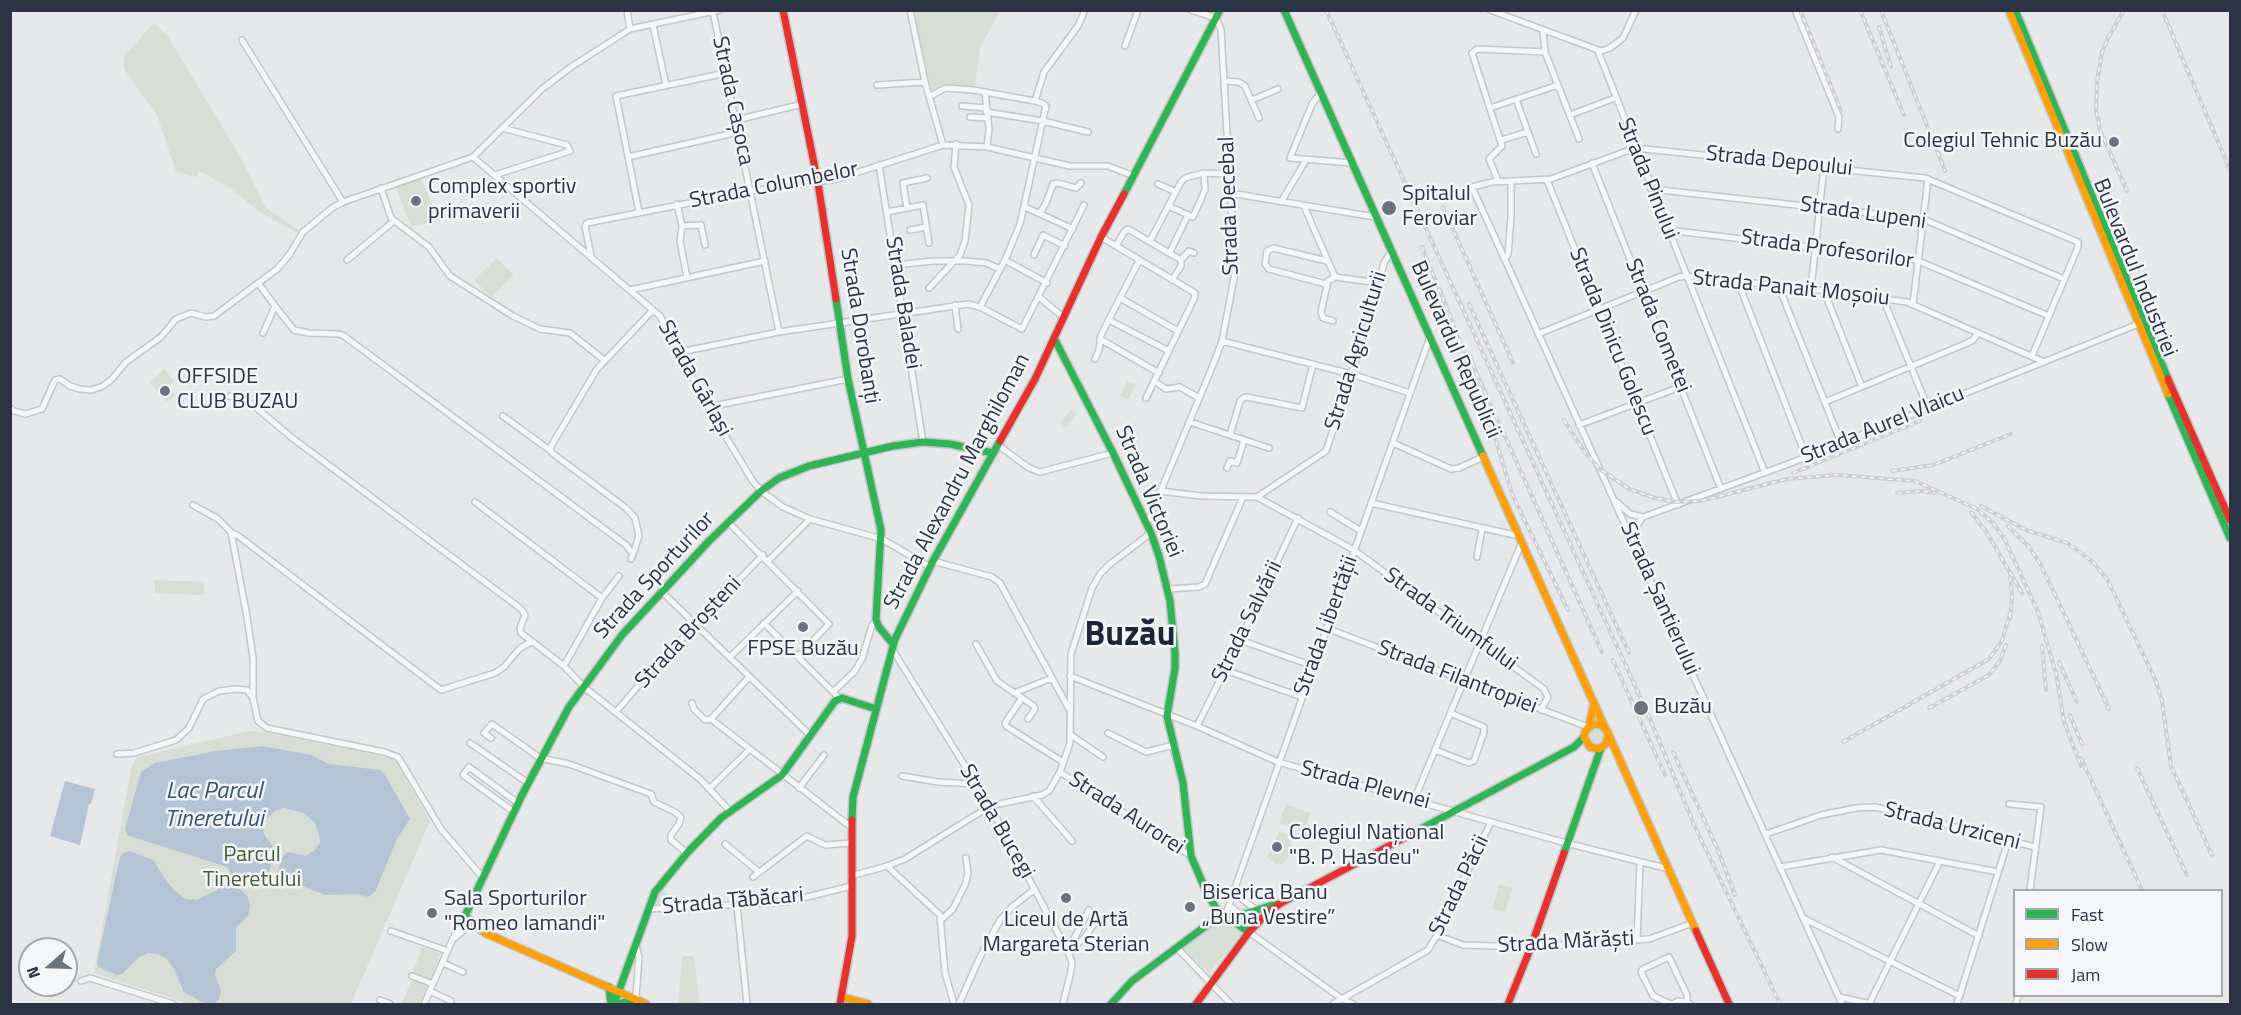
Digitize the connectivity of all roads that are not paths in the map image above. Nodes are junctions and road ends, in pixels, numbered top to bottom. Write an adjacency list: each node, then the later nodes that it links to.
1 (627, 10): 21 (street)
2 (686, 10): 18 (street)
3 (720, 10): 17 (street)
4 (783, 10): 42 (main road, Strada Dorobanți)
5 (910, 10): 30 (street)
6 (1085, 10): 41 (street)
7 (1138, 10): 25 (street)
8 (1191, 10): 19 (street)
9 (1220, 10): 19 (main road, Strada Alexandru Marghiloman)
10 (1284, 10): 24 (main road, Bulevardul Republicii)
11 (1289, 10): 24 (main road)
12 (1490, 10): 22 (street)
13 (1636, 10): 26 (street)
14 (1795, 10): 52 (street)
15 (2009, 10): 163 (main road, Bulevardul Industriei)
16 (2015, 10): 163 (main road, Bulevardul Industriei)
17 (713, 12): 18 (street); 28 (street, Strada Cașoca)
18 (688, 18): 20 (street)
19 (1216, 18): 29 (street, Strada Decebal); 74 (main road, Strada Alexandru Marghiloman)
20 (653, 25): 21 (street); 31 (street)
21 (630, 29): 51 (street)
22 (1543, 31): 26 (street); 27 (street)
23 (242, 40): 89 (street)
24 (1298, 43): 36 (main road, Bulevardul Republicii)
25 (1125, 46)
26 (1598, 51): 38 (street, Strada Pinului)
27 (1545, 52): 33 (street); 44 (street)
28 (726, 73): 31 (street); 49 (street, Strada Cașoca)
29 (1225, 81): 40 (street); 72 (street, Strada Decebal)
30 (925, 82): 32 (street); 37 (street)
31 (666, 85): 64 (street)
32 (877, 85)
33 (1558, 85): 39 (street); 46 (street)
34 (1278, 88): 40 (street)
35 (985, 92): 37 (street); 41 (street); 45 (street)
36 (1320, 93): 66 (street); 67 (main road, Bulevardul Republicii)
37 (929, 97): 59 (street)
38 (1615, 98): 46 (street); 61 (street, Strada Pinului)
39 (1516, 99): 44 (street); 55 (street)
40 (1252, 100): 48 (street)
41 (1035, 101): 50 (street)
42 (803, 104): 49 (street); 80 (main road, Strada Dorobanți)
43 (962, 106): 45 (street)
44 (1490, 108): 57 (street)
45 (986, 113): 47 (street); 50 (street); 60 (street)
46 (1570, 115): 56 (street)
47 (970, 117)
48 (1259, 118)
49 (736, 120): 53 (street, Strada Cașoca)
50 (1043, 121): 54 (street); 65 (street)
51 (502, 128): 63 (street); 73 (street)
52 (1838, 129)
53 (739, 132): 64 (street); 86 (street, Strada Cașoca)
54 (1088, 132)
55 (1528, 132): 57 (street); 62 (street)
56 (1579, 139)
57 (1501, 140): 78 (street)
58 (956, 144): 59 (street, Strada Columbelor); 60 (street, Strada Columbelor); 127 (street)
59 (943, 145): 69 (street, Strada Columbelor)
60 (987, 147): 65 (street, Strada Columbelor)
61 (1635, 147): 68 (street, Strada Depoului); 70 (street, Strada Depoului); 85 (street, Strada Pinului)
62 (1536, 154)
63 (473, 157): 73 (street, Strada Gârlași); 84 (street)
64 (628, 157): 98 (street)
65 (1036, 157): 74 (street, Strada Columbelor); 95 (street)
66 (1306, 160): 67 (street); 90 (street)
67 (1352, 163): 102 (main road, Bulevardul Republicii)
68 (1592, 163): 77 (street, Strada Depoului); 148 (street, Strada Cometei)
69 (879, 165): 80 (street, Strada Columbelor); 99 (street, Strada Baladei)
70 (1824, 166): 76 (street, Strada Depoului); 96 (street)
71 (1204, 173): 72 (street); 87 (street); 101 (street)
72 (1229, 174): 88 (street, Strada Decebal)
73 (495, 175): 121 (street, Strada Gârlași)
74 (1134, 176): 110 (main road, Strada Alexandru Marghiloman)
75 (927, 178): 97 (street)
76 (1928, 179): 103 (street); 136 (street, Strada Depoului)
77 (1547, 180): 79 (street, Strada Depoului); 156 (street, Strada Dinicu Golescu)
78 (1498, 181): 79 (street, Strada Depoului); 83 (street, Strada Depoului)
79 (1511, 181): 122 (street)
80 (818, 183): 86 (street, Strada Columbelor); 164 (main road, Strada Dorobanți)
81 (1081, 183): 100 (street)
82 (1158, 184): 87 (street)
83 (1472, 187): 122 (street, Strada Șantierului)
84 (381, 188): 89 (street); 104 (street)
85 (1652, 189): 96 (street, Strada Lupeni); 109 (street, Strada Pinului)
86 (751, 191): 91 (street, Strada Columbelor); 126 (street, Strada Cașoca)
87 (1176, 192): 93 (street)
88 (1230, 193): 90 (street); 174 (street, Strada Decebal)
89 (343, 202): 140 (street)
90 (1281, 202): 94 (street)
91 (677, 204): 98 (street, Strada Columbelor); 105 (street)
92 (1084, 205): 107 (street)
93 (1168, 206): 101 (street); 111 (street)
94 (1304, 206): 102 (street); 129 (street)
95 (1025, 207): 100 (street); 124 (street)
96 (1820, 207): 103 (street, Strada Lupeni); 116 (street)
97 (907, 208): 99 (street); 106 (street)
98 (639, 212): 121 (street, Strada Columbelor)
99 (887, 212): 131 (street, Strada Baladei)
100 (1040, 213): 107 (street)
101 (1188, 215): 117 (street)
102 (1375, 217): 118 (main road, Bulevardul Republicii)
103 (1923, 219): 130 (street); 136 (street, Strada Lupeni)
104 (394, 221): 123 (street); 179 (street)
105 (682, 226): 113 (street); 135 (street)
106 (926, 227): 108 (street); 112 (street)
107 (1073, 229): 114 (street)
108 (910, 230)
109 (1668, 230): 116 (street, Strada Profesorilor); 133 (street, Strada Pinului)
110 (1101, 237): 115 (street); 160 (main road, Strada Alexandru Marghiloman)
111 (1150, 241): 115 (street); 117 (street)
112 (928, 243)
113 (705, 245)
114 (1065, 246): 120 (street); 138 (street)
115 (1116, 246): 128 (street)
116 (1816, 247): 130 (street, Strada Profesorilor); 145 (street)
117 (1170, 252): 125 (street)
118 (1391, 252): 142 (street, Strada Agriculturii); 171 (main road, Bulevardul Republicii)
119 (1194, 253): 125 (street)
120 (1034, 255)
121 (591, 256): 146 (street, Strada Gârlași)
122 (1504, 259): 170 (street, Strada Șantierului)
123 (347, 260)
124 (1005, 260): 132 (street); 138 (street)
125 (1181, 260): 137 (street)
126 (765, 261): 135 (street); 167 (street, Strada Cașoca)
127 (955, 261): 131 (street); 132 (street); 144 (street)
128 (1139, 261): 137 (street); 150 (street)
129 (1327, 261): 134 (street); 141 (street)
130 (1919, 261): 152 (street); 159 (street, Strada Profesorilor)
131 (896, 265): 158 (street, Strada Baladei)
132 (1000, 269): 155 (street)
133 (1686, 276): 139 (street, Strada Panait Moșoiu); 148 (street, Strada Panait Moșoiu); 215 (street, Strada Pinului)
134 (1335, 277): 141 (street); 142 (street)
135 (687, 278): 146 (street)
136 (2064, 279): 159 (street)
137 (1172, 280): 166 (street)
138 (1047, 282): 149 (street)
139 (1738, 282): 143 (street, Strada Panait Moșoiu); 213 (street)
140 (258, 284): 154 (street); 196 (street)
141 (1326, 284): 162 (street)
142 (1379, 284): 184 (street, Strada Agriculturii)
143 (1779, 287): 145 (street, Strada Panait Moșoiu); 193 (street)
144 (929, 288)
145 (1811, 289): 147 (street, Strada Panait Moșoiu)
146 (630, 290): 157 (street, Strada Gârlași)
147 (1824, 291): 151 (street, Strada Panait Moșoiu); 188 (street)
148 (1643, 292): 156 (street, Strada Panait Moșoiu); 187 (street, Strada Cometei)
149 (1039, 297): 155 (street); 160 (street)
150 (1120, 298): 161 (street); 166 (street)
151 (1886, 299): 152 (street, Strada Panait Moșoiu); 182 (street)
152 (1913, 304): 169 (street, Strada Panait Moșoiu)
153 (956, 305): 155 (street); 158 (street); 165 (street)
154 (275, 306): 168 (street); 208 (street)
155 (980, 307)
156 (1599, 309): 170 (street, Strada Panait Moșoiu); 194 (street, Strada Dinicu Golescu)
157 (653, 310): 176 (street, Strada Gârlași); 179 (street)
158 (904, 313): 164 (street); 203 (street, Strada Baladei)
159 (2049, 316): 177 (street)
160 (1063, 317): 172 (main road, Strada Alexandru Marghiloman)
161 (1109, 320): 173 (street); 175 (street)
162 (1333, 321)
163 (2142, 322): 180 (street, Strada Aurel Vlaicu); 230 (main road, Bulevardul Industriei); 237 (main road, Bulevardul Industriei)
164 (839, 323): 167 (street); 185 (main road, Strada Dorobanți)
165 (958, 329)
166 (1178, 331): 175 (street)
167 (779, 332): 176 (street)
168 (263, 333)
169 (1978, 333): 177 (street, Strada Panait Moșoiu); 182 (street)
170 (1538, 334): 200 (street, Strada Șantierului)
171 (1430, 337): 189 (street, Strada Libertății); 212 (main road, Bulevardul Republicii)
172 (1054, 338): 206 (main road, Strada Alexandru Marghiloman); 211 (main road, Strada Victoriei)
173 (1100, 339): 178 (street); 183 (street)
174 (1222, 340): 181 (street); 192 (street, Strada Decebal)
175 (1169, 351): 183 (street)
176 (680, 352): 195 (street, Strada Gârlași)
177 (2032, 356): 180 (street, Strada Panait Moșoiu)
178 (1095, 359)
179 (604, 360): 208 (street)
180 (2042, 361): 197 (street, Strada Aurel Vlaicu)
181 (1313, 364): 184 (street); 201 (street)
182 (1911, 367): 188 (street); 197 (street)
183 (1159, 373): 186 (street)
184 (1351, 374): 189 (street); 220 (street, Strada Agriculturii)
185 (848, 379): 195 (street); 209 (main road, Strada Dorobanți)
186 (1155, 381): 191 (street); 192 (street)
187 (1680, 387): 194 (street); 216 (street, Strada Cometei)
188 (1862, 387): 193 (street)
189 (1410, 393): 204 (street, Strada Libertății)
190 (230, 396): 256 (street)
191 (1146, 398)
192 (1199, 398): 199 (street, Strada Decebal)
193 (1825, 402): 205 (street)
194 (1636, 404): 200 (street); 225 (street, Strada Dinicu Golescu)
195 (708, 407): 217 (street, Strada Gârlași)
196 (10, 408)
197 (1928, 408): 205 (street, Strada Aurel Vlaicu)
198 (503, 417): 208 (street)
199 (1190, 422): 201 (street); 218 (street, Strada Decebal)
200 (1579, 425): 221 (street, Strada Șantierului)
201 (1230, 435): 202 (street)
202 (1244, 440): 207 (street); 214 (street)
203 (923, 442): 209 (main road, Strada Sporturilor); 210 (main road, Strada Sporturilor)
204 (1393, 443): 212 (street); 223 (street, Strada Libertății)
205 (1841, 443): 213 (street, Strada Aurel Vlaicu)
206 (998, 445): 210 (main road, Strada Alexandru Marghiloman); 211 (street)
207 (1269, 448)
208 (551, 451)
209 (863, 452): 217 (main road, Strada Sporturilor); 238 (main road, Strada Dorobanți)
210 (993, 453): 245 (main road, Strada Alexandru Marghiloman)
211 (1113, 453): 232 (main road, Strada Victoriei)
212 (1483, 457): 239 (main road, Bulevardul Republicii)
213 (1806, 457): 215 (street, Strada Aurel Vlaicu)
214 (1227, 468)
215 (1765, 473): 216 (street, Strada Aurel Vlaicu)
216 (1721, 489): 225 (street, Strada Aurel Vlaicu)
217 (761, 491): 229 (street, Strada Gârlași); 231 (main road, Strada Sporturilor)
218 (1160, 491): 219 (street); 232 (street, Strada Decebal)
219 (1243, 497): 220 (street); 247 (street)
220 (1257, 497): 228 (street, Strada Triumfului)
221 (1613, 497): 227 (street); 240 (street, Strada Șantierului)
222 (475, 502): 250 (street)
223 (1371, 503): 233 (street); 234 (street, Strada Libertății)
224 (193, 505): 235 (street)
225 (1678, 505): 227 (street, Strada Aurel Vlaicu)
226 (1330, 512): 234 (street)
227 (1643, 517): 240 (street)
228 (1298, 518): 241 (street, Strada Triumfului); 255 (street, Strada Salvării)
229 (810, 519): 238 (street, Strada Gârlași); 244 (street)
230 (2230, 520)
231 (729, 522): 242 (street); 248 (main road, Strada Sporturilor)
232 (1147, 524): 236 (main road, Strada Victoriei)
233 (1482, 529): 239 (street); 243 (street)
234 (1361, 531): 241 (street, Strada Libertății)
235 (231, 532): 256 (street); 273 (street)
236 (1151, 533): 247 (main road, Strada Victoriei); 265 (street)
237 (2230, 538)
238 (882, 539): 245 (street, Strada Gârlași); 251 (main road, Strada Dorobanți)
239 (1521, 539): 257 (street); 277 (main road, Bulevardul Republicii)
240 (1632, 540): 325 (street, Strada Șantierului)
241 (1354, 550): 254 (street, Strada Libertății); 257 (street, Strada Triumfului)
242 (763, 555): 244 (street); 253 (street, Strada Broșteni)
243 (1477, 557)
244 (768, 561): 249 (street)
245 (932, 564): 259 (main road, Strada Alexandru Marghiloman); 267 (street, Strada Gârlași)
246 (619, 576): 250 (street)
247 (1168, 588): 283 (main road, Strada Victoriei)
248 (662, 591): 253 (street); 269 (main road, Strada Sporturilor)
249 (798, 591): 252 (street); 260 (street)
250 (602, 598): 262 (street)
251 (876, 620): 259 (main road); 270 (street)
252 (764, 623): 260 (street); 261 (street)
253 (697, 624): 261 (street); 281 (street, Strada Broșteni)
254 (1326, 628): 263 (street, Strada Libertății); 268 (street, Strada Filantropiei)
255 (1240, 640): 263 (street); 264 (street, Strada Salvării)
256 (531, 642): 262 (street)
257 (1479, 643): 268 (street); 279 (street, Strada Triumfului)
258 (976, 644): 271 (street)
259 (892, 646): 278 (main road, Strada Alexandru Marghiloman); 312 (street, Strada Bucegi)
260 (798, 656): 270 (street)
261 (730, 657): 266 (street)
262 (564, 666): 269 (street)
263 (1313, 666): 272 (street, Strada Libertății)
264 (1225, 670): 272 (street); 286 (street, Strada Salvării)
265 (1070, 676): 280 (street); 283 (street, Strada Plevnei)
266 (749, 677): 284 (street); 291 (street)
267 (1052, 678): 271 (street); 280 (street, Strada Gârlași)
268 (1463, 681): 279 (street, Strada Filantropiei); 282 (street)
269 (584, 687): 281 (street); 305 (main road, Strada Sporturilor)
270 (834, 691): 274 (street)
271 (1014, 693): 275 (street)
272 (1302, 697): 307 (street, Strada Libertății)
273 (253, 698): 301 (street); 345 (street)
274 (839, 698): 278 (main road); 291 (main road)
275 (1022, 698): 285 (street); 306 (street)
276 (692, 703): 284 (street)
277 (1594, 704): 287 (main road); 288 (main road, Bulevardul Republicii)
278 (876, 709): 324 (main road, Strada Alexandru Marghiloman)
279 (1541, 710): 287 (street, Strada Filantropiei)
280 (1070, 711): 290 (street)
281 (616, 712): 313 (street)
282 (1450, 713): 300 (street); 300 (street)
283 (1167, 716): 286 (street, Strada Plevnei); 295 (main road, Strada Victoriei)
284 (711, 719): 299 (street)
285 (1028, 720)
286 (1197, 726): 307 (street, Strada Plevnei)
287 (1589, 727): 288 (main road); 292 (main road)
288 (1607, 732): 298 (main road); 304 (main road, Bulevardul Republicii)
289 (1108, 733): 295 (street)
290 (1071, 735): 303 (street); 306 (street)
291 (811, 736): 309 (main road)
292 (1584, 737): 296 (main road); 297 (main road)
293 (490, 738): 305 (street)
294 (470, 743): 311 (street)
295 (1174, 745): 333 (main road, Strada Victoriei)
296 (1587, 745): 297 (main road); 298 (main road)
297 (1574, 747): 321 (main road)
298 (1602, 747): 304 (main road); 329 (main road)
299 (749, 750): 309 (street); 313 (street)
300 (1436, 750): 316 (street)
301 (117, 754)
302 (824, 755): 314 (street)
303 (1103, 757)
304 (1619, 757): 340 (main road, Bulevardul Republicii)
305 (540, 758): 311 (main road, Strada Sporturilor); 332 (street)
306 (1063, 762): 308 (street)
307 (1278, 762): 316 (street, Strada Plevnei); 349 (street, Strada Libertății)
308 (1060, 772): 315 (street); 333 (street, Strada Aurorei)
309 (782, 775): 314 (street); 320 (main road)
310 (902, 776): 312 (street)
311 (528, 783): 317 (main road, Strada Sporturilor)
312 (976, 784): 319 (street, Strada Bucegi)
313 (710, 788): 320 (street)
314 (799, 788): 324 (street)
315 (1033, 796): 319 (street); 326 (street)
316 (1414, 800): 321 (street, Strada Plevnei)
317 (518, 803): 322 (main road, Strada Sporturilor); 322 (street)
318 (2009, 804): 331 (street)
319 (990, 806): 338 (street); 347 (street, Strada Bucegi)
320 (730, 811): 332 (main road)
321 (1455, 811): 323 (street, Strada Plevnei); 350 (main road)
322 (514, 812): 345 (main road, Strada Sporturilor)
323 (1491, 822): 329 (street, Strada Plevnei); 366 (street, Strada Păcii)
324 (851, 827): 328 (main road, Strada Alexandru Marghiloman)
325 (1766, 834): 327 (street, Strada Urziceni); 339 (street, Strada Șantierului)
326 (1072, 841)
327 (2008, 841): 331 (street, Strada Urziceni); 342 (street)
328 (851, 843): 341 (street); 343 (main road, Strada Alexandru Marghiloman)
329 (1566, 843): 337 (street, Strada Plevnei); 370 (main road)
330 (725, 844): 341 (street)
331 (2035, 847): 348 (street)
332 (687, 853): 354 (main road)
333 (1191, 856): 358 (main road, Strada Victoriei)
334 (1832, 857): 336 (street); 339 (street); 351 (street)
335 (966, 858): 360 (street)
336 (1940, 861): 342 (street); 351 (street)
337 (1640, 863): 340 (street, Strada Plevnei); 368 (street)
338 (887, 866): 343 (street); 360 (street)
339 (1780, 867): 359 (street, Strada Șantierului)
340 (1669, 869): 362 (main road, Bulevardul Republicii)
341 (759, 872): 344 (street)
342 (1998, 872): 367 (street)
343 (851, 876): 346 (main road, Strada Alexandru Marghiloman)
344 (753, 877)
345 (483, 878): 363 (main road, Strada Sporturilor)
346 (851, 886): 352 (street, Strada Tăbăcari); 390 (main road, Strada Alexandru Marghiloman)
347 (1035, 889): 372 (street, Strada Bucegi); 400 (street)
348 (2030, 889)
349 (1233, 892): 353 (street, Strada Libertății); 356 (street)
350 (1281, 903): 356 (main road); 365 (main road)
351 (1918, 903): 367 (street); 374 (street)
352 (737, 905): 354 (street, Strada Tăbăcari); 398 (street)
353 (1229, 905): 357 (street); 358 (street, Strada Libertății)
354 (649, 909): 369 (main road)
355 (1089, 910): 372 (street)
356 (1256, 910): 357 (main road)
357 (1241, 915): 358 (main road)
358 (1225, 916): 365 (main road, Strada Victoriei); 371 (main road)
359 (1802, 918): 374 (street); 385 (street, Strada Șantierului)
360 (942, 919): 400 (street)
361 (1097, 920): 372 (street)
362 (1693, 923): 368 (street, Strada Mărăști); 409 (main road, Bulevardul Republicii)
363 (467, 924): 373 (street, Strada Sporturilor); 381 (main road)
364 (391, 931): 373 (street)
365 (1249, 932): 380 (main road); 386 (street)
366 (1437, 935): 370 (street, Strada Mărăști); 386 (street, Strada Păcii)
367 (1979, 936): 384 (street)
368 (1637, 940): 370 (street, Strada Mărăști)
369 (636, 945): 383 (main road); 388 (street)
370 (1531, 947): 407 (main road)
371 (1176, 948): 380 (street); 402 (main road)
372 (1067, 949): 401 (street, Strada Bucegi)
373 (448, 951): 375 (street, Strada Sporturilor)
374 (1891, 961): 384 (street); 392 (street)
375 (443, 963): 376 (street); 379 (street, Strada Sporturilor)
376 (463, 972)
377 (412, 976): 379 (street)
378 (81, 981): 393 (street)
379 (433, 984): 382 (street, Strada Sporturilor)
380 (1211, 984): 403 (main road); 404 (street)
381 (609, 987): 383 (main road); 396 (main road)
382 (430, 991): 389 (street); 395 (street, Strada Sporturilor)
383 (620, 992): 388 (main road); 396 (main road)
384 (1960, 996): 411 (street)
385 (1839, 997): 392 (street); 410 (street, Strada Șantierului)
386 (1342, 999): 405 (street, Strada Păcii); 406 (street)
387 (380, 1000): 394 (street)
388 (635, 1000): 396 (main road); 397 (main road)
389 (451, 1001)
390 (841, 1001): 399 (main road)
391 (1688, 1003): 408 (street); 408 (street)
392 (1870, 1004)
393 (173, 1005)
394 (390, 1005)
395 (424, 1005)
396 (614, 1005)
397 (646, 1005)
398 (747, 1005)
399 (868, 1005)
400 (957, 1005)
401 (1063, 1005)
402 (1111, 1005)
403 (1196, 1005)
404 (1231, 1005)
405 (1333, 1005)
406 (1353, 1005)
407 (1508, 1005)
408 (1672, 1005)
409 (1729, 1005)
410 (1842, 1005)
411 (1957, 1005)

